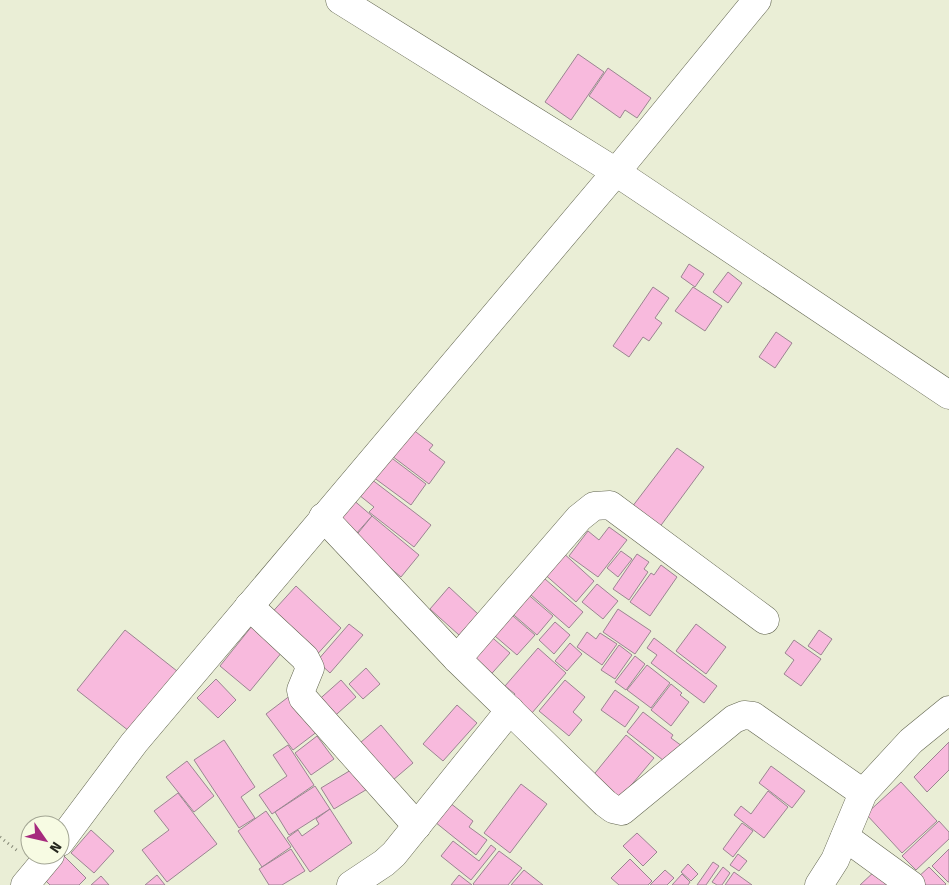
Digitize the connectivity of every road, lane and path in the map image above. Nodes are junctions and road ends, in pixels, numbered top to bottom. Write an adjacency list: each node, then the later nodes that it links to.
1 (340, 0): 3 (street)
2 (757, 0): 3 (street)
3 (616, 172): 4 (street); 5 (street)
4 (949, 395)
5 (323, 517): 6 (street); 8 (street)
6 (249, 606): 12 (street); 13 (street)
7 (765, 620): 8 (street)
8 (457, 659): 9 (street)
9 (510, 710): 11 (street); 12 (street)
10 (949, 710): 11 (street)
11 (863, 794): 14 (street)
12 (417, 826): 17 (street)
13 (70, 829)
14 (845, 837): 18 (street); 19 (street)
15 (42, 865): 16 (street)
16 (25, 885)
17 (351, 885)
18 (819, 885)
19 (911, 885)

